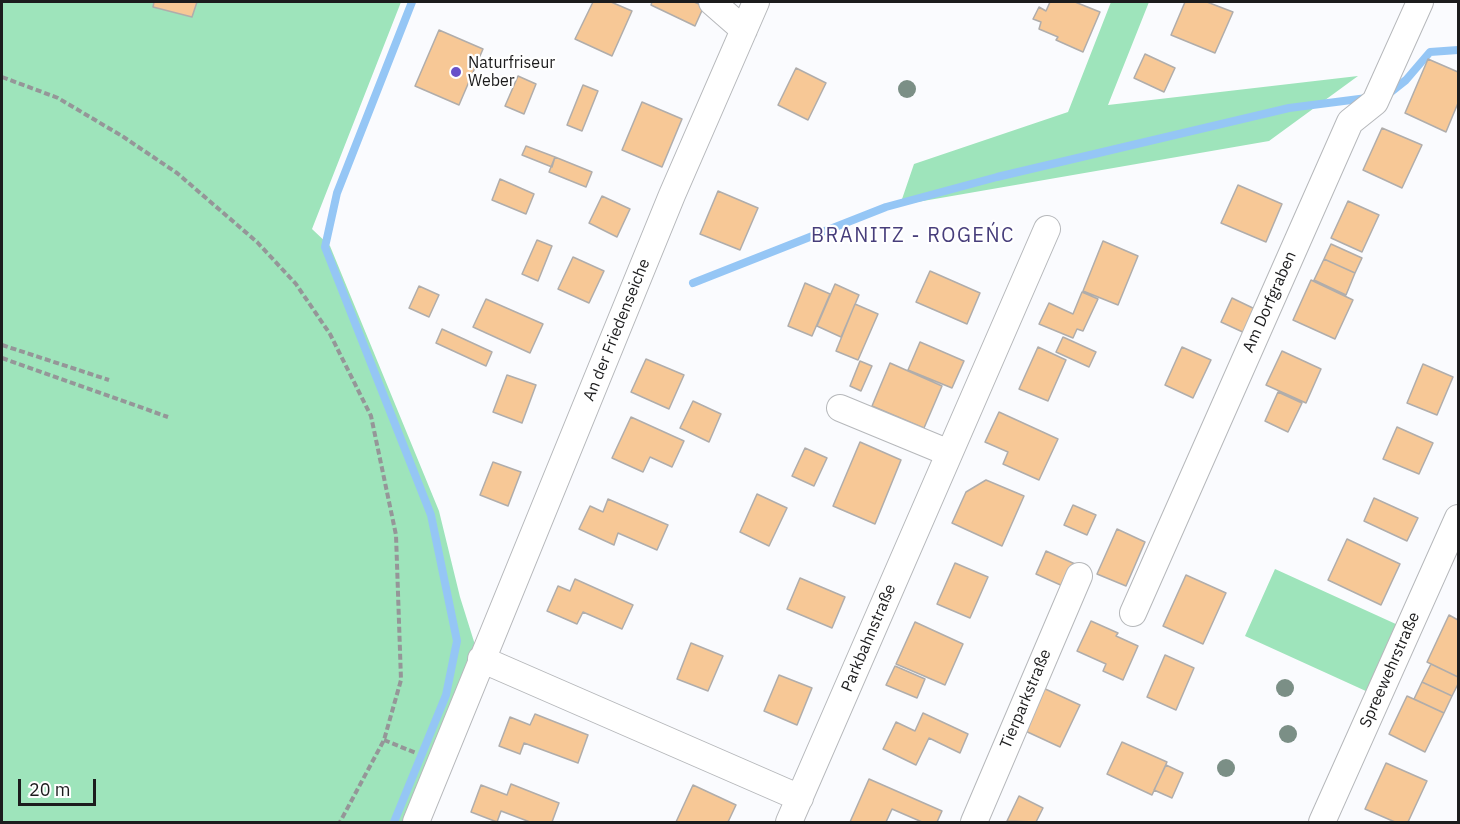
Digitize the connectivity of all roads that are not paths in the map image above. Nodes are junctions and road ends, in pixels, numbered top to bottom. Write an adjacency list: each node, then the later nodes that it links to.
1 (712, 2): 4 (street)
2 (756, 2): 4 (street, An der Friedenseiche)
3 (1420, 2): 10 (street, Am Dorfgraben)
4 (744, 30): 11 (street, An der Friedenseiche)
5 (1047, 229): 7 (street, Parkbahnstraße)
6 (840, 408): 7 (street)
7 (949, 453): 12 (street, Parkbahnstraße)
8 (1458, 518): 16 (street, Spreewehrstraße)
9 (1079, 576): 15 (street, Tierparkstraße)
10 (1133, 613)
11 (482, 660): 12 (street); 13 (street, An der Friedenseiche)
12 (800, 798): 14 (street, Parkbahnstraße)
13 (416, 822)
14 (789, 822)
15 (974, 822)
16 (1322, 822)

